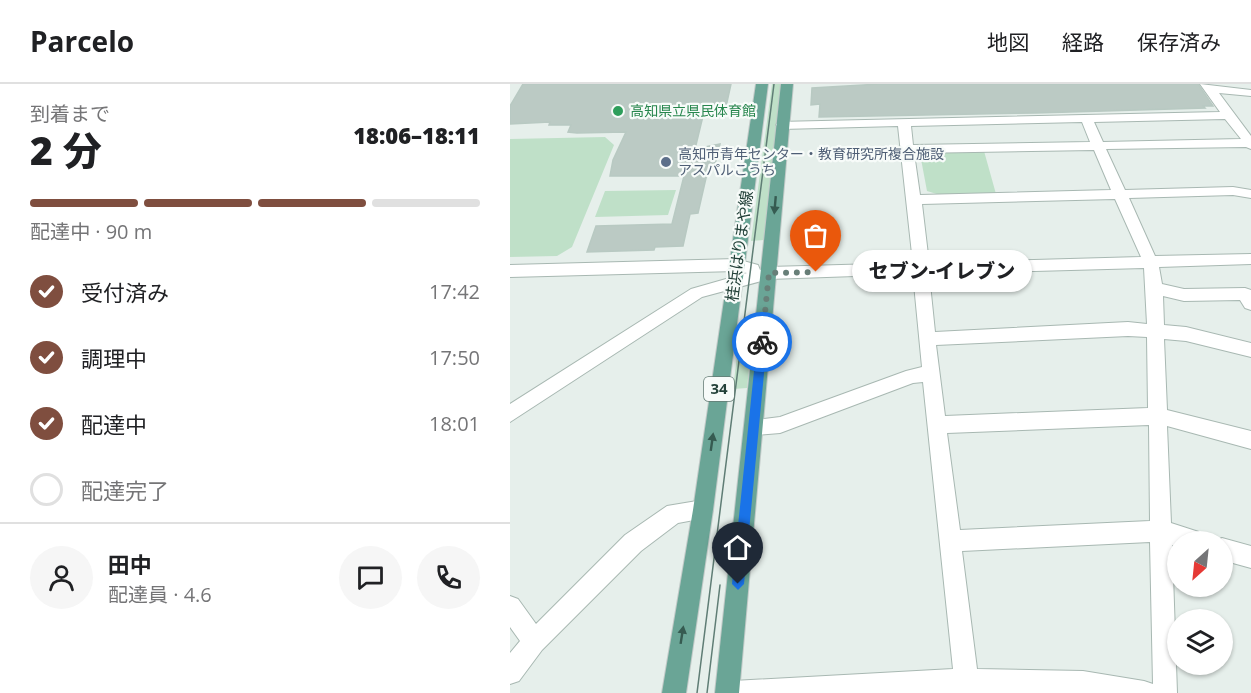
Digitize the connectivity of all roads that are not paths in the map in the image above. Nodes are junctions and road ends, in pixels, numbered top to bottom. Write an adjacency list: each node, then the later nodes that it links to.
1 (762, 84): 19 (main road, 桂浜はりまや線 / 34)
2 (787, 84): 8 (main road, 桂浜はりまや線 / 34)
3 (1208, 87): 4 (street); 5 (street)
4 (1251, 93)
5 (1228, 115): 6 (street); 9 (street)
6 (1086, 117): 7 (street); 10 (street)
7 (904, 122): 8 (street); 11 (street)
8 (782, 125): 20 (main road, 桂浜はりまや線 / 34, one-way to 20)
9 (1250, 143): 10 (street)
10 (1098, 144): 11 (street); 13 (street)
11 (908, 149): 14 (street)
12 (1251, 194): 13 (street)
13 (1120, 195): 14 (street); 16 (street)
14 (914, 200): 17 (street)
15 (1251, 259): 16 (street)
16 (1150, 261): 17 (street); 21 (street)
17 (921, 268): 20 (street); 24 (street)
18 (510, 271): 19 (street)
19 (735, 273): 20 (street); 27 (street); 32 (main road, 桂浜はりまや線 / 34, one-way to 19)
20 (769, 273): 30 (main road, 桂浜はりまや線 / 34)
21 (1155, 288): 22 (street); 23 (street)
22 (1251, 304)
23 (1156, 330): 24 (street); 25 (street); 28 (street)
24 (927, 339): 26 (street)
25 (1251, 350)
26 (932, 373): 29 (street); 30 (street)
27 (510, 414)
28 (1159, 416): 29 (street); 31 (street); 33 (street)
29 (938, 425): 35 (street)
30 (754, 427): 43 (main road, 桂浜はりまや線 / 34)
31 (1251, 440)
32 (703, 510): 39 (street); 42 (main road, 桂浜はりまや線 / 34, one-way to 32)
33 (1162, 531): 34 (street); 35 (street); 46 (street)
34 (1167, 533)
35 (951, 541): 41 (street)
36 (1233, 552): 37 (street)
37 (1251, 557)
38 (510, 607): 39 (street)
39 (534, 642): 40 (street)
40 (510, 672)
41 (968, 687): 44 (street); 45 (street)
42 (674, 693)
43 (727, 693)
44 (733, 693)
45 (1143, 693)
46 (1166, 693)

